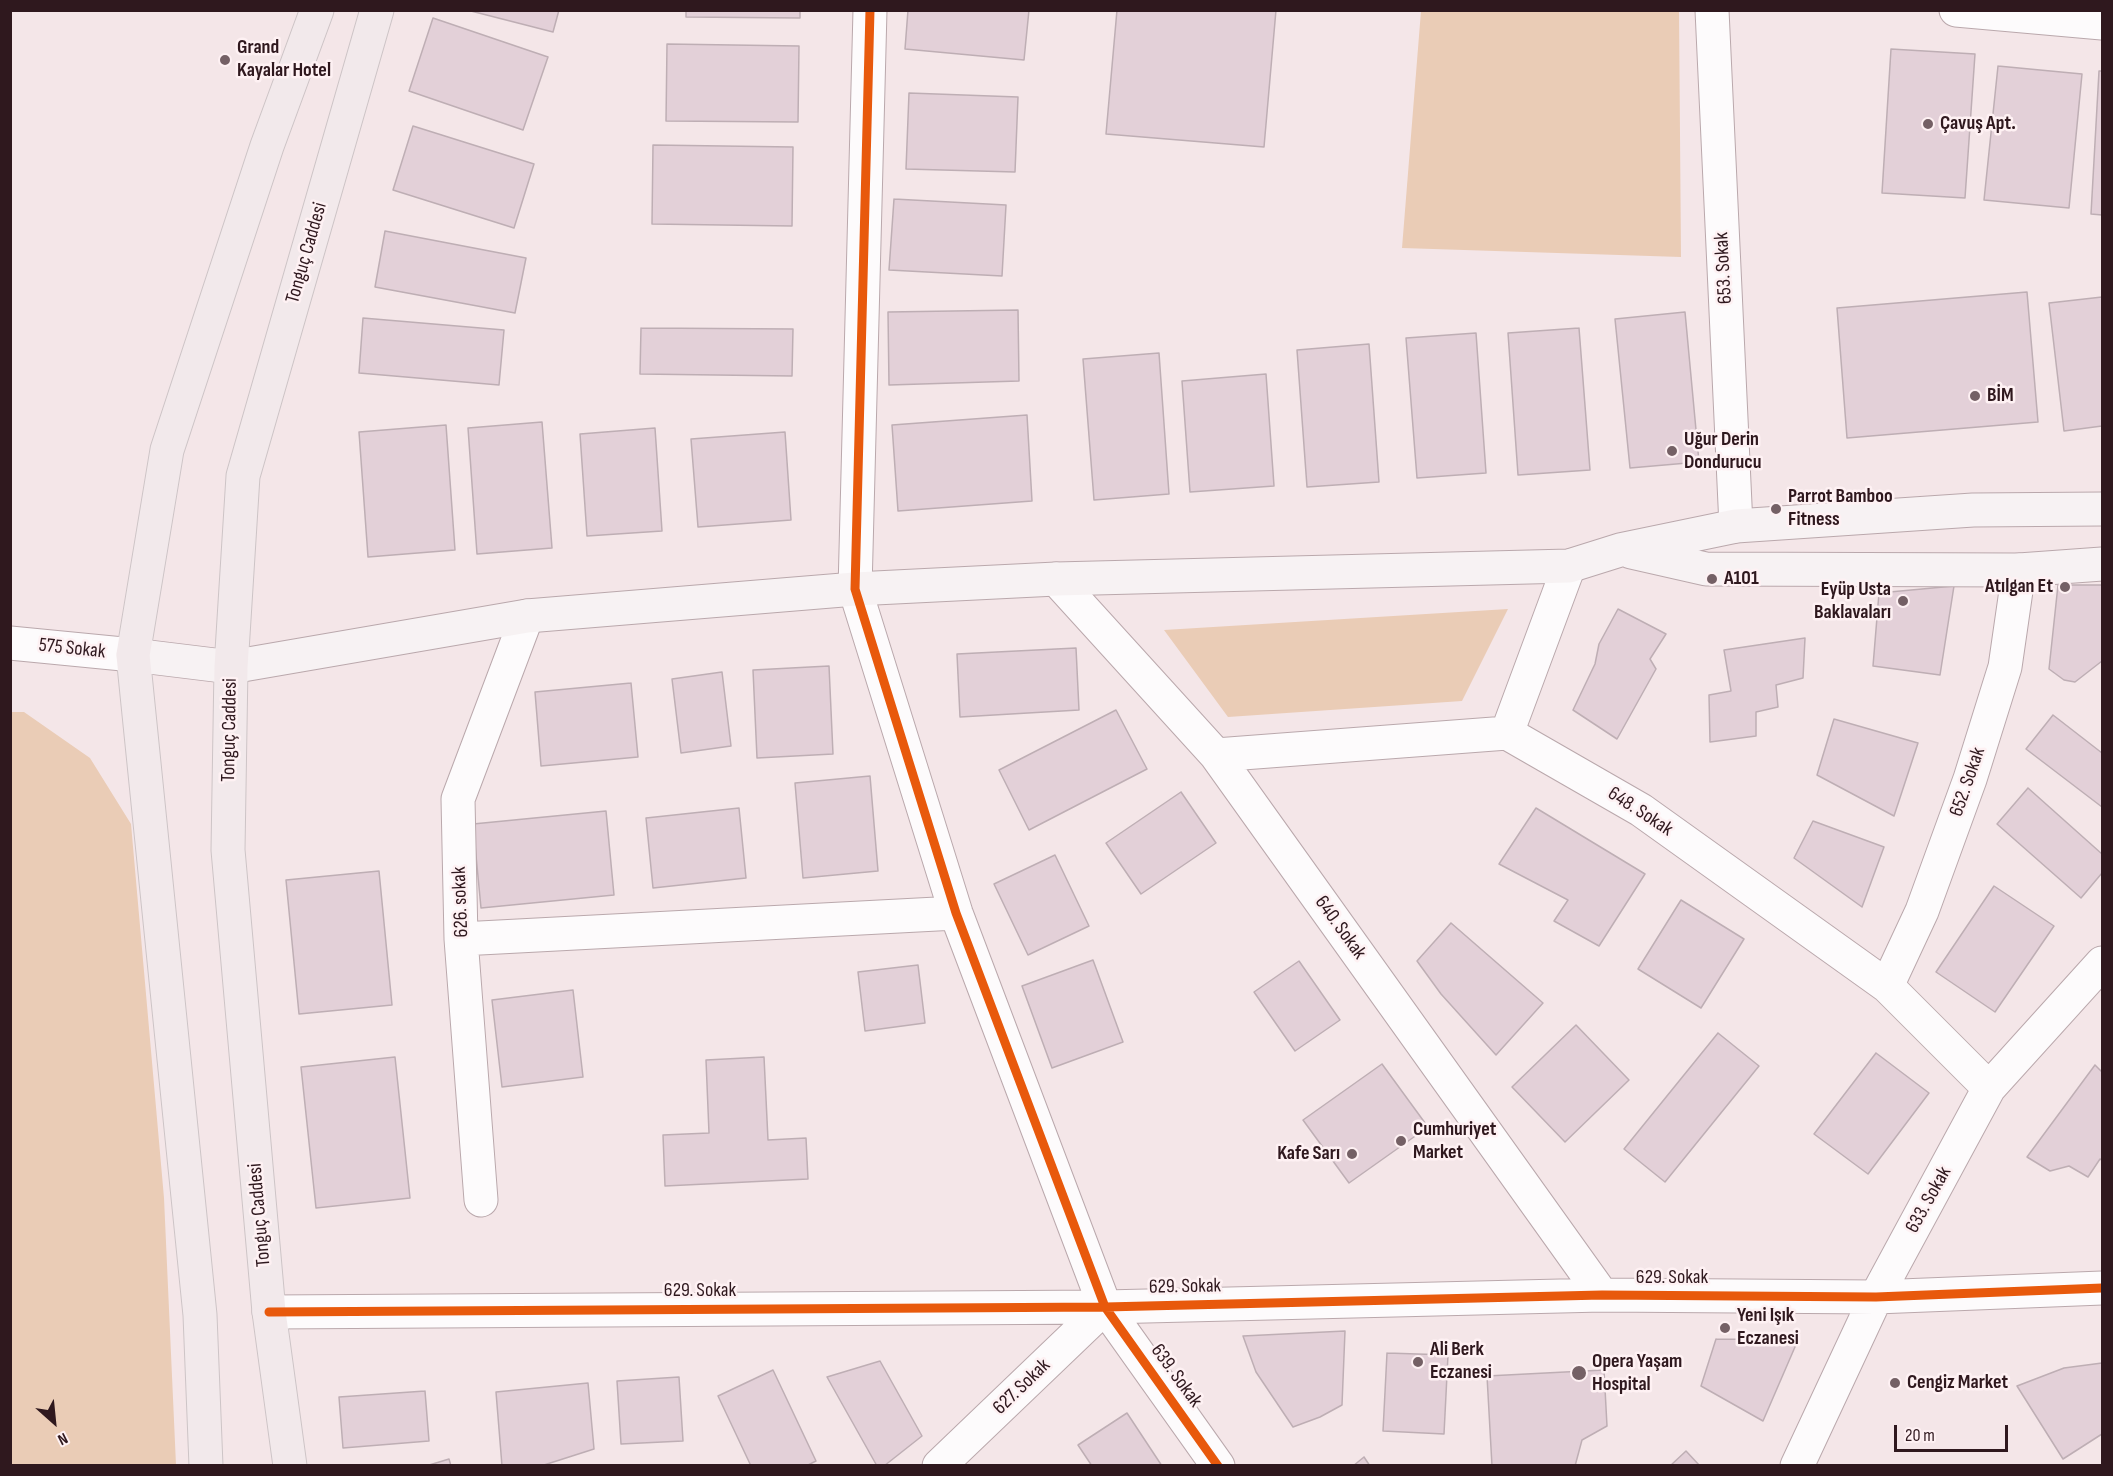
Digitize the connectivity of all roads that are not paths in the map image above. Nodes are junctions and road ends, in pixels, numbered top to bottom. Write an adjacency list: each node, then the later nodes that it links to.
1 (317, 10): 17 (main road)
2 (377, 10): 18 (main road, Tonguç Caddesi)
3 (870, 10): 14 (street, 639. Sokak)
4 (1712, 10): 8 (street, 653. Sokak)
5 (1956, 10): 6 (street)
6 (2103, 23)
7 (2103, 509): 8 (main road)
8 (1736, 526): 9 (main road)
9 (1620, 550): 11 (main road); 12 (main road)
10 (2103, 564): 12 (main road)
11 (1569, 566): 13 (main road); 19 (street)
12 (2019, 570): 24 (street, 652. Sokak)
13 (1056, 579): 14 (main road); 20 (street, 640. Sokak)
14 (855, 589): 15 (main road); 21 (street, 639. Sokak)
15 (527, 616): 18 (main road); 22 (street, 626. sokak)
16 (10, 643): 17 (street, 575 Sokak)
17 (132, 655): 18 (main road); 32 (main road)
18 (231, 667): 31 (main road, Tonguç Caddesi)
19 (1507, 733): 20 (street); 24 (street, 648. Sokak)
20 (1216, 755): 28 (street, 640. Sokak)
21 (956, 913): 22 (street); 30 (street, 639. Sokak)
22 (461, 939): 26 (street, 626. sokak)
23 (2103, 963): 25 (street, 633. Sokak)
24 (1887, 986): 25 (street, 648. Sokak)
25 (1989, 1088): 29 (street, 633. Sokak)
26 (481, 1200)
27 (2103, 1288): 29 (street, 629. Sokak)
28 (1602, 1295): 29 (street, 629. Sokak); 30 (street, 629. Sokak)
29 (1876, 1297): 36 (street, 633. Sokak)
30 (1105, 1307): 31 (street, 629. Sokak); 34 (street, 627. Sokak); 35 (street, 639. Sokak)
31 (269, 1312): 33 (main road, Tonguç Caddesi)
32 (206, 1466)
33 (290, 1466)
34 (939, 1466)
35 (1218, 1466)
36 (1797, 1466)

